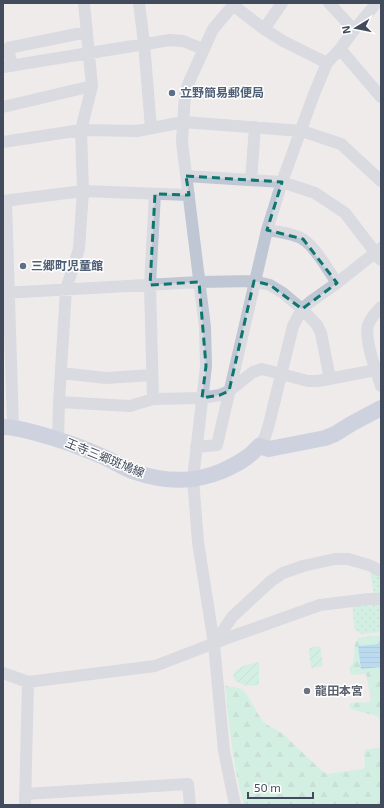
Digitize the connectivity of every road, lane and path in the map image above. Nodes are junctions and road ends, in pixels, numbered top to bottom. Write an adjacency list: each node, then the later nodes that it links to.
1 (84, 3): 9 (street)
2 (139, 3): 10 (street)
3 (282, 3): 7 (street)
4 (329, 3): 8 (street)
5 (235, 4): 7 (street); 11 (street)
6 (375, 8): 8 (street)
7 (264, 29): 14 (street)
8 (354, 30): 12 (street)
9 (87, 32): 13 (street); 15 (street)
10 (144, 43): 11 (street); 13 (street); 21 (street)
11 (203, 49): 19 (street)
12 (340, 50): 14 (street); 17 (street)
13 (90, 54): 15 (street); 16 (street)
14 (328, 63): 23 (street)
15 (7, 66)
16 (92, 86): 18 (street); 22 (street)
17 (381, 97)
18 (3, 107)
19 (183, 122): 20 (street); 21 (street); 25 (street)
20 (255, 127): 23 (street); 26 (street)
21 (151, 128): 22 (street)
22 (81, 130): 24 (street); 29 (street)
23 (302, 131): 27 (street); 28 (street)
24 (3, 142)
25 (186, 176): 26 (street); 31 (street)
26 (252, 180): 28 (street)
27 (381, 181)
28 (282, 182): 33 (street); 34 (street)
29 (83, 191): 30 (street); 32 (street); 39 (street)
30 (155, 194): 31 (street); 38 (street)
31 (189, 195): 36 (street)
32 (5, 201): 40 (street)
33 (267, 230): 35 (street); 37 (street)
34 (379, 253): 37 (street)
35 (254, 281): 36 (street); 42 (street); 49 (street)
36 (199, 282): 38 (street); 51 (street)
37 (337, 282): 42 (street)
38 (150, 285): 39 (street); 46 (street)
39 (66, 288): 40 (street); 44 (street)
40 (6, 293): 54 (street)
41 (381, 307): 43 (street)
42 (302, 310): 45 (street); 47 (street)
43 (376, 370): 47 (street); 48 (street)
44 (60, 373): 46 (street); 52 (street)
45 (281, 374): 47 (street); 49 (street); 56 (street)
46 (152, 375): 50 (street)
47 (330, 379)
48 (381, 386)
49 (229, 391): 51 (street); 57 (street)
50 (153, 398): 51 (street); 52 (street)
51 (202, 398): 57 (street)
52 (59, 402): 55 (street)
53 (381, 408): 56 (main road)
54 (8, 427): 55 (main road, 王寺三郷斑鳩線)
55 (58, 439): 58 (main road, 王寺三郷斑鳩線)
56 (259, 446): 58 (main road, 王寺三郷斑鳩線)
57 (196, 447): 58 (street)
58 (193, 480): 61 (street)
59 (381, 571): 61 (street)
60 (381, 598): 61 (street)
61 (214, 644): 63 (street); 66 (street)
62 (3, 673): 63 (street)
63 (28, 682): 64 (street)
64 (25, 799): 65 (street)
65 (190, 805)
66 (235, 805)

